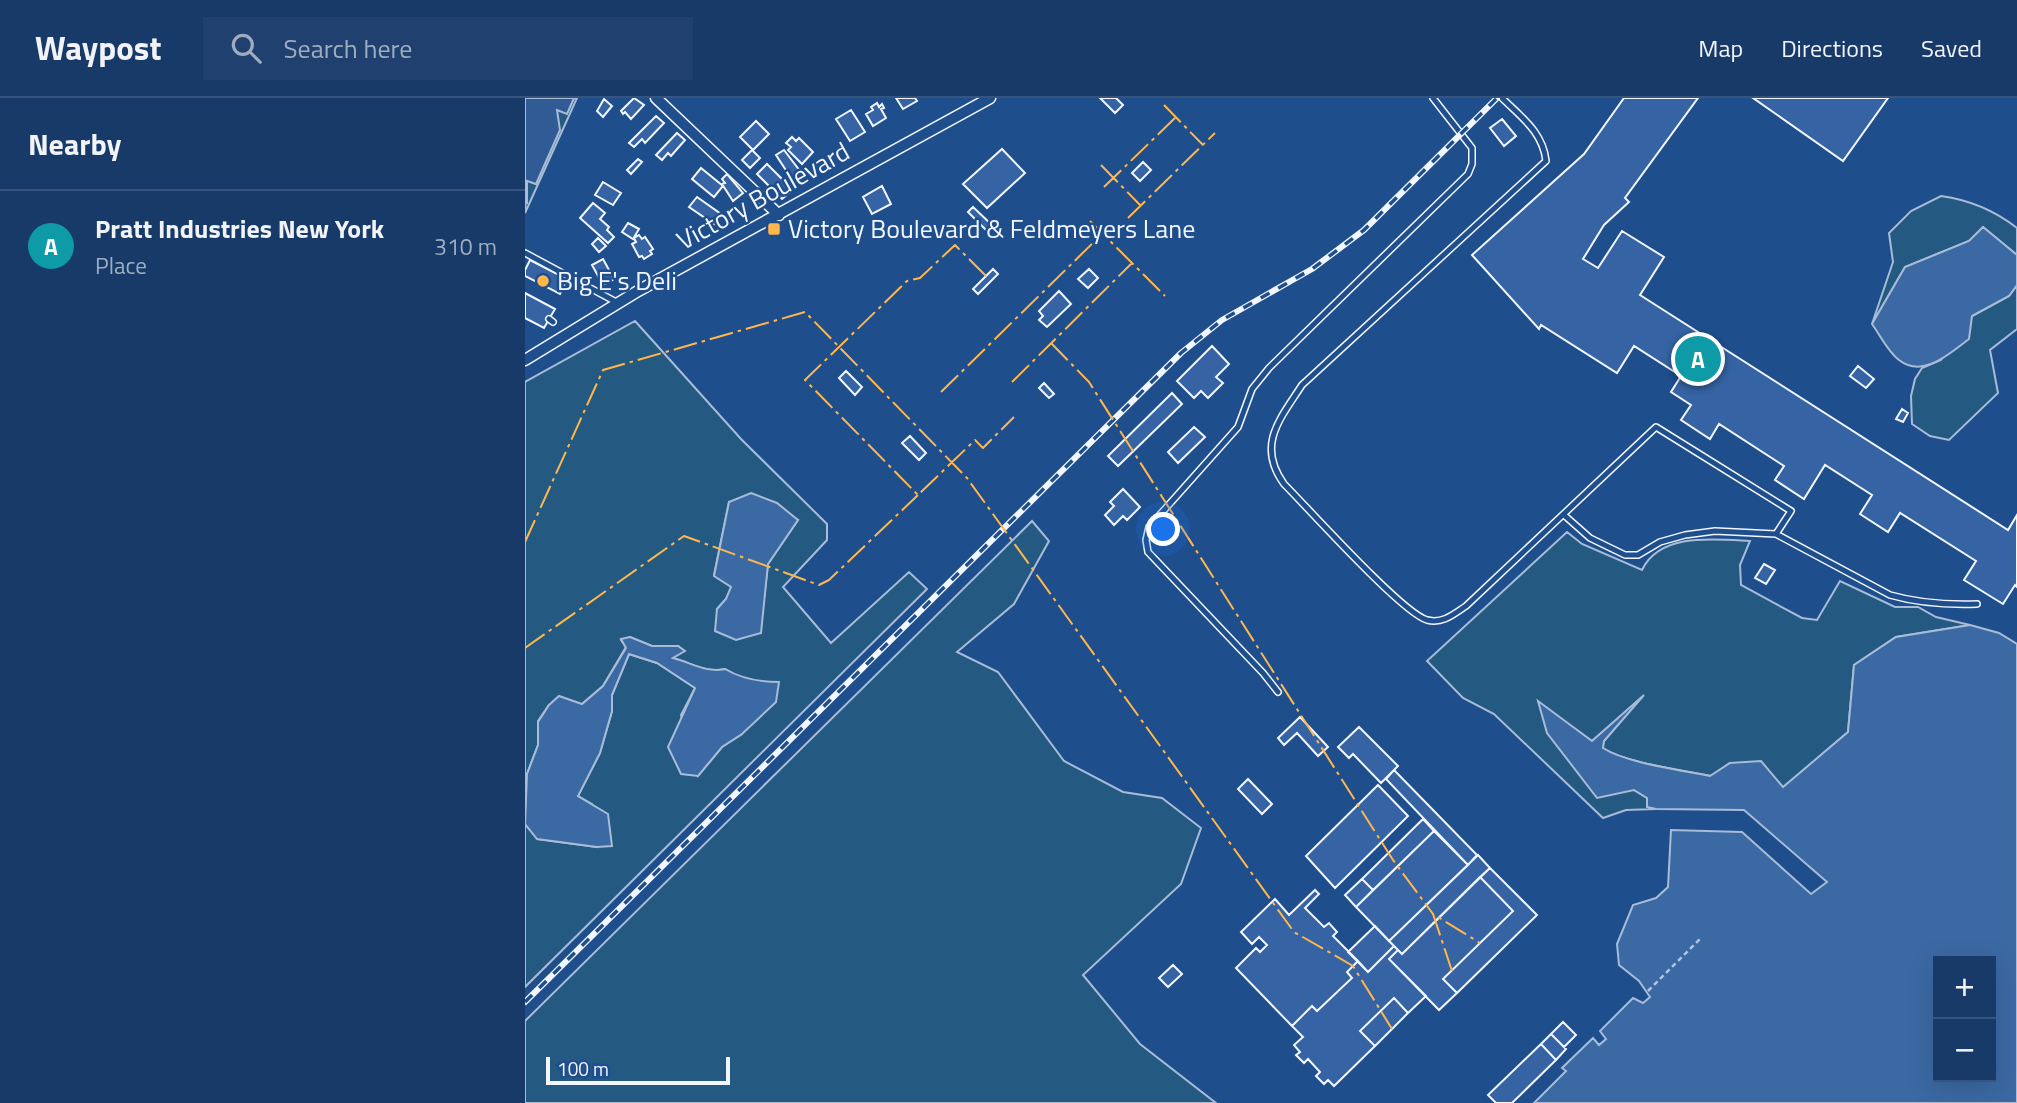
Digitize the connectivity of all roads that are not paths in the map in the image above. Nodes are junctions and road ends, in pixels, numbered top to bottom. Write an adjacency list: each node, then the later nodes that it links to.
1 (656, 98): 5 (street)
2 (990, 98): 5 (street, Victory Boulevard)
3 (1433, 98): 12 (lane)
4 (1502, 98): 9 (lane)
5 (779, 215): 7 (street, Victory Boulevard)
6 (525, 253): 7 (lane)
7 (618, 303): 8 (street, Victory Boulevard)
8 (525, 360)
9 (1564, 514): 10 (lane); 10 (lane)
10 (1776, 534): 11 (lane)
11 (1977, 604)
12 (1278, 692)

